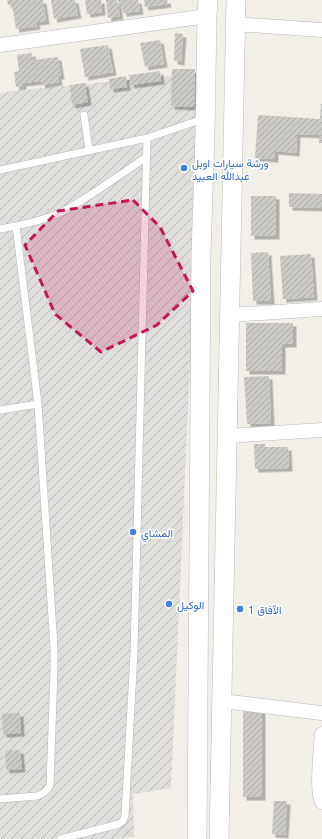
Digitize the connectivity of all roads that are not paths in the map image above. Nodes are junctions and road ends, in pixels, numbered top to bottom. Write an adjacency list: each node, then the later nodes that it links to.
1 (236, 0): 3 (street)
2 (207, 8): 5 (street); 7 (street)
3 (235, 24): 4 (street); 15 (street)
4 (322, 30)
5 (0, 45)
6 (84, 115): 9 (lane)
7 (206, 118): 8 (lane); 26 (street)
8 (147, 138): 9 (lane); 10 (lane)
9 (89, 150): 11 (lane)
10 (146, 157): 12 (lane); 25 (lane)
11 (0, 170)
12 (16, 226): 13 (lane); 16 (lane)
13 (0, 229)
14 (322, 309): 15 (street)
15 (230, 315): 19 (street)
16 (38, 404): 17 (lane); 23 (lane)
17 (0, 410)
18 (322, 430): 19 (street)
19 (227, 436): 20 (street)
20 (222, 701): 21 (street); 27 (street)
21 (322, 713)
22 (322, 734): 24 (street)
23 (0, 799)
24 (322, 802)
25 (61, 839)
26 (197, 839)
27 (219, 839)

